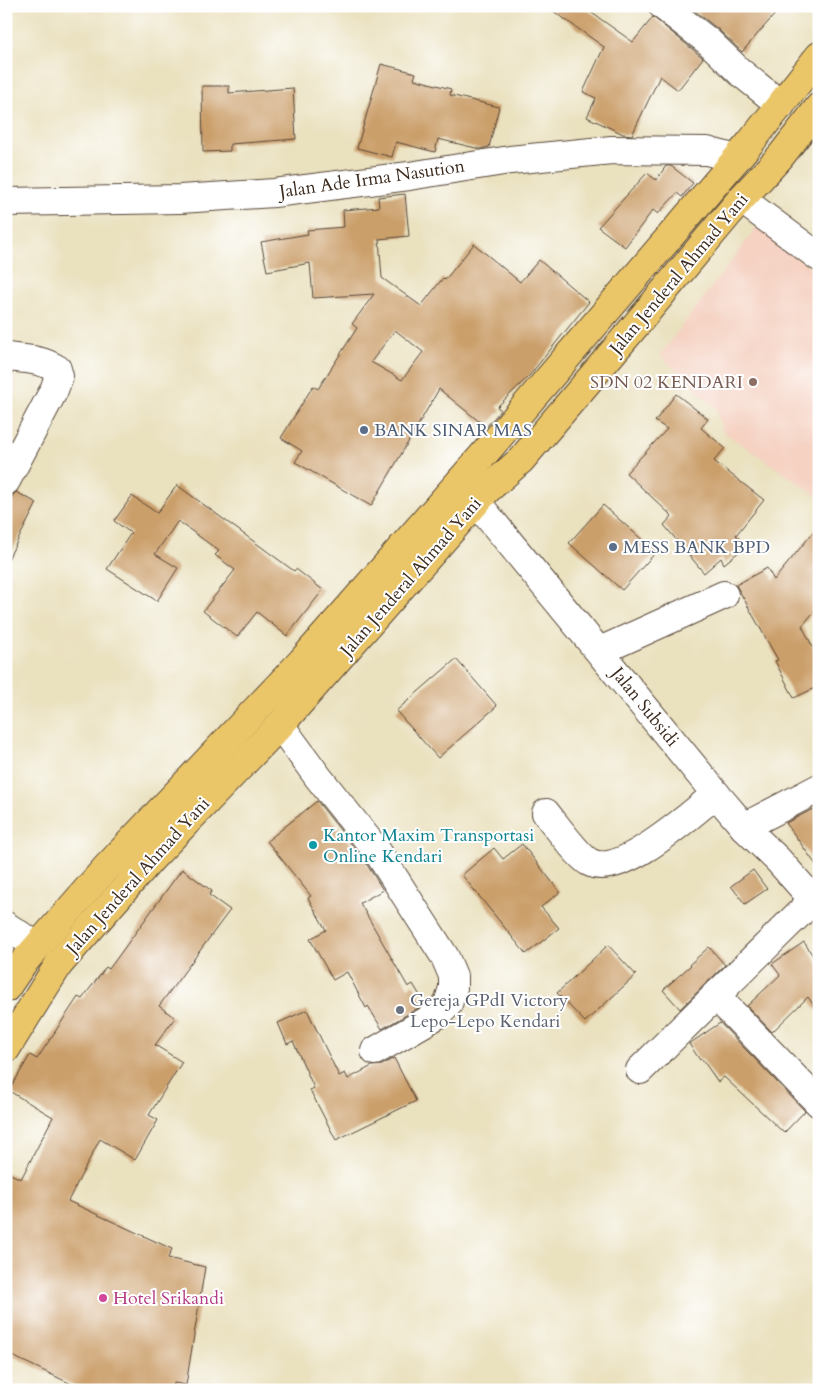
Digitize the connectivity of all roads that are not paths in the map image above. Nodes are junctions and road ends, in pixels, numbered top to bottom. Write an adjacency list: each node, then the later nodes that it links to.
1 (663, 6): 3 (street)
2 (819, 56): 3 (highway, Jalan Jenderal Ahmad Yani)
3 (781, 105): 5 (highway, Jalan Jenderal Ahmad Yani)
4 (819, 107): 6 (highway, Jalan Jenderal Ahmad Yani)
5 (736, 159): 7 (street, Jalan Ade Irma Nasution); 14 (highway, Jalan Jenderal Ahmad Yani)
6 (741, 199): 8 (street); 11 (highway, Jalan Jenderal Ahmad Yani)
7 (6, 202)
8 (819, 257)
9 (6, 357): 10 (street)
10 (6, 481)
11 (477, 503): 13 (street, Jalan Subsidi); 14 (highway, Jalan Jenderal Ahmad Yani)
12 (724, 595): 13 (street)
13 (600, 652): 19 (street, Jalan Subsidi)
14 (321, 659): 15 (highway, Jalan Jenderal Ahmad Yani); 16 (highway, Jalan Jenderal Ahmad Yani)
15 (261, 705): 16 (highway); 17 (highway, Jalan Jenderal Ahmad Yani)
16 (280, 725): 17 (highway, Jalan Jenderal Ahmad Yani); 28 (street)
17 (237, 750): 24 (highway, Jalan Jenderal Ahmad Yani); 27 (highway, Jalan Jenderal Ahmad Yani)
18 (819, 788): 21 (street)
19 (716, 794): 20 (street); 21 (street, Jalan Subsidi)
20 (546, 813)
21 (744, 828): 22 (street, Jalan Subsidi)
22 (816, 903): 26 (street)
23 (6, 926): 24 (street)
24 (37, 946): 25 (highway, Jalan Jenderal Ahmad Yani)
25 (6, 988)
26 (715, 995): 29 (street); 30 (street)
27 (6, 1049)
28 (375, 1051)
29 (640, 1070)
30 (819, 1103)

